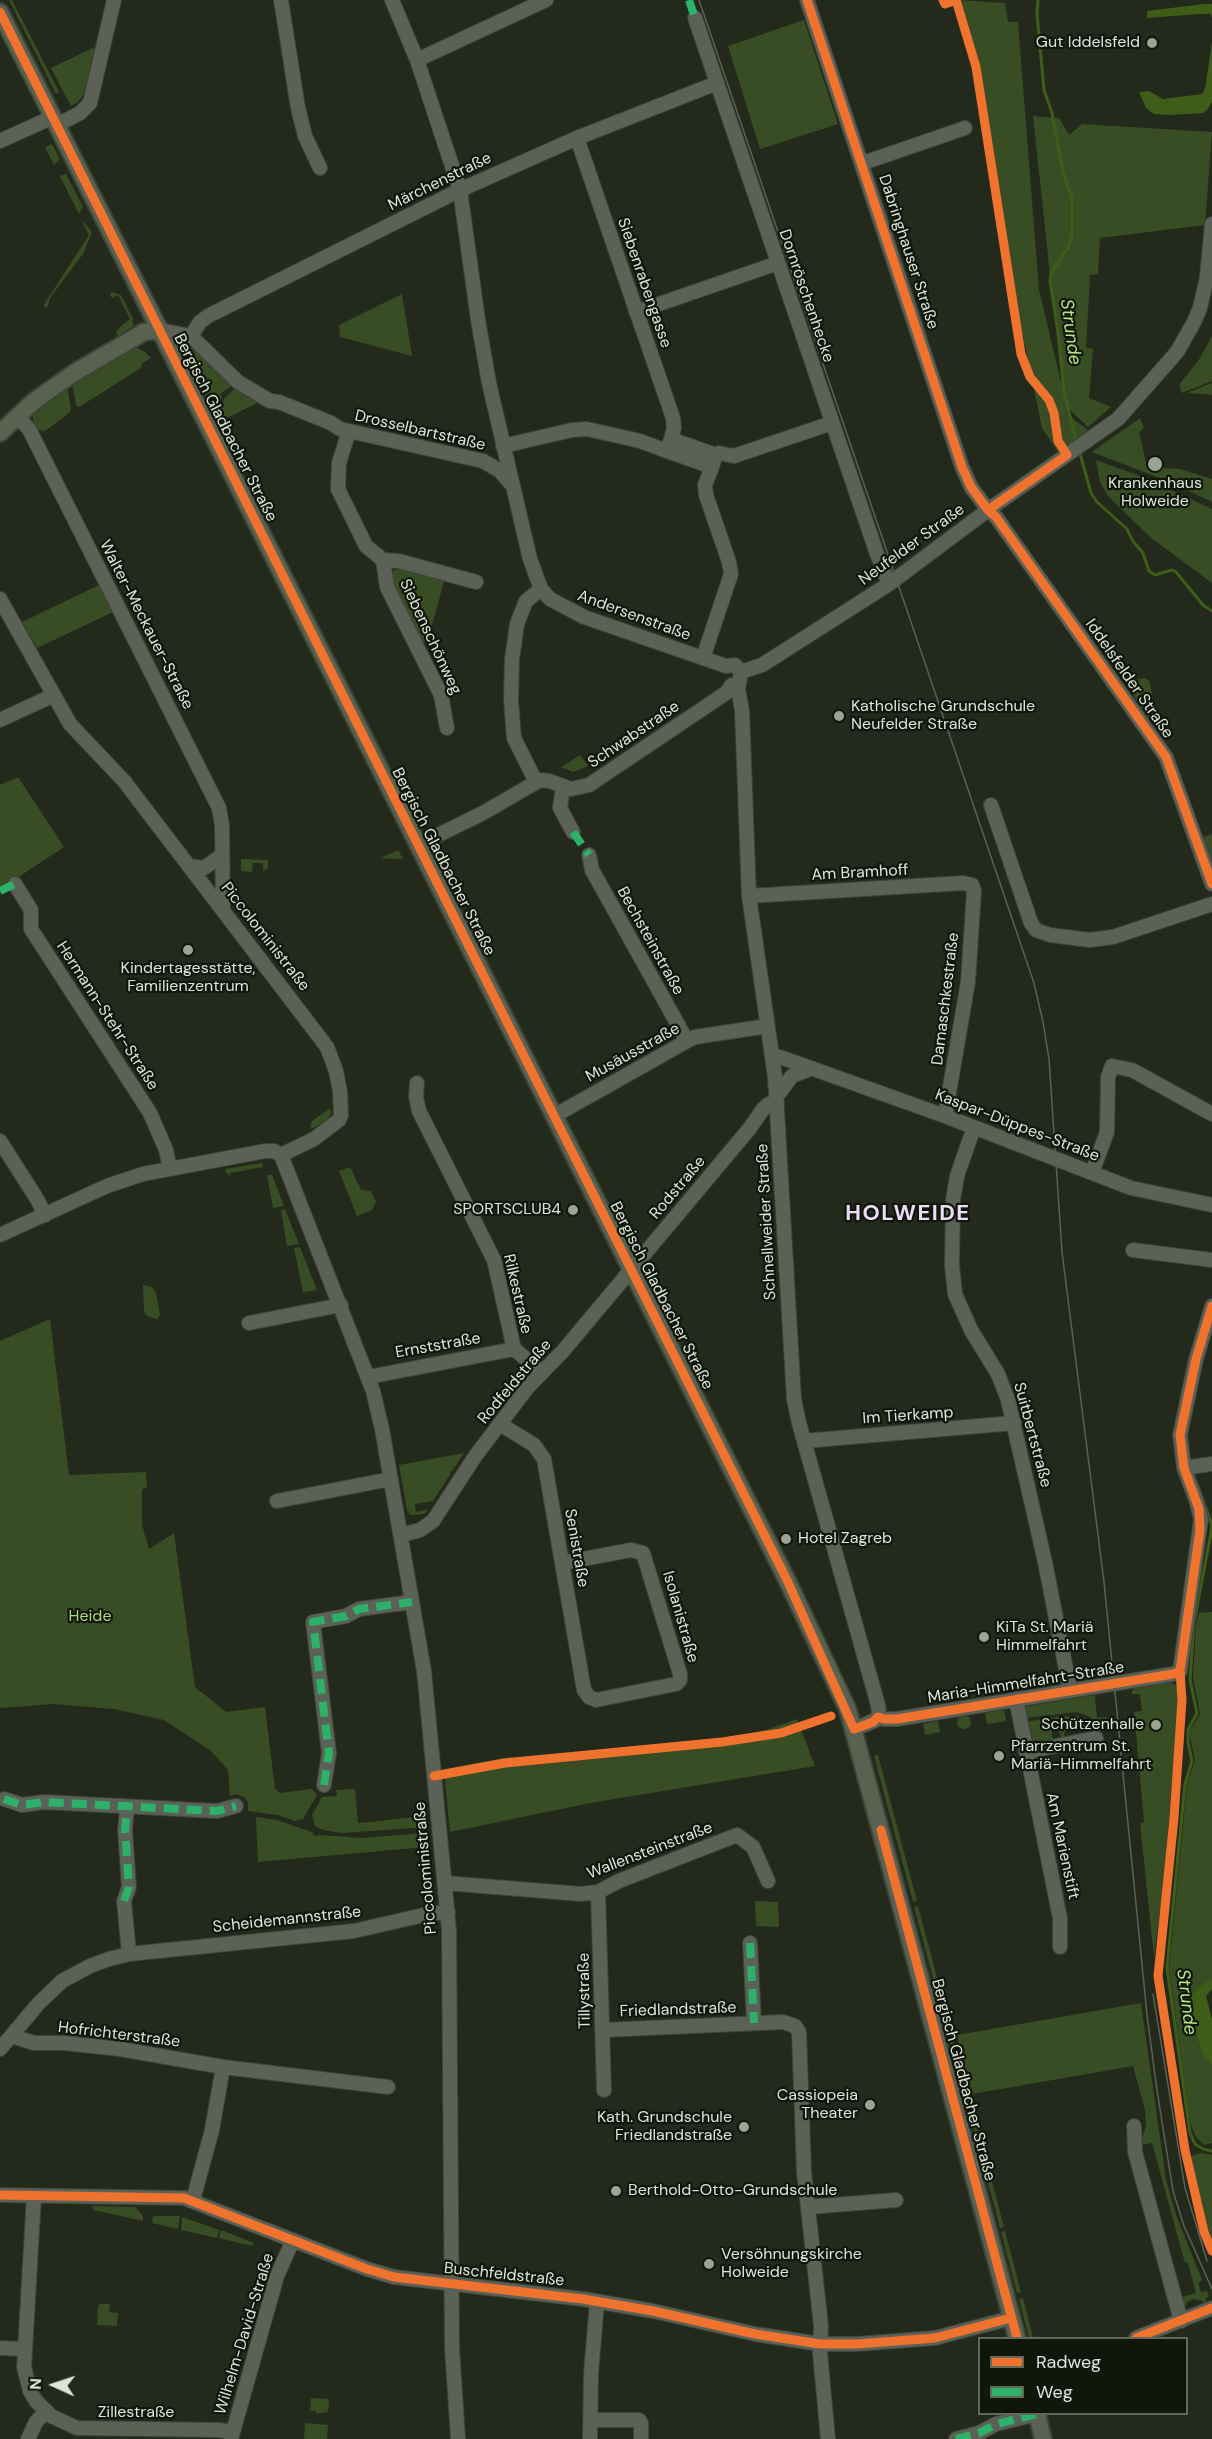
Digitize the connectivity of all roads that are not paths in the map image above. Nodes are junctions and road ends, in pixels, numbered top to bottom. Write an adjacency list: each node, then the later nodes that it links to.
1 (114, 0): 11 (street)
2 (281, 0): 16 (street)
3 (392, 0): 9 (street)
4 (546, 0): 6 (street)
5 (807, 0): 15 (street, Dabringhauser Straße)
6 (520, 5): 9 (street)
7 (0, 12): 11 (main road, Bergisch Gladbacher Straße)
8 (695, 18): 10 (street, Dornröschenhecke)
9 (417, 60): 17 (street)
10 (717, 83): 13 (street, Märchenstraße); 19 (street, Dornröschenhecke)
11 (55, 121): 14 (street); 21 (main road, Bergisch Gladbacher Straße)
12 (965, 128): 15 (street)
13 (577, 138): 17 (street, Märchenstraße); 20 (street, Siebenrabengasse)
14 (0, 141)
15 (863, 163): 32 (street, Dabringhauser Straße)
16 (320, 168)
17 (460, 190): 22 (street, Märchenstraße); 28 (street)
18 (1212, 224): 32 (street, Neufelder Straße)
19 (778, 263): 20 (street); 24 (street, Dornröschenhecke)
20 (636, 312): 27 (street, Siebenrabengasse)
21 (160, 330): 22 (street); 23 (main road); 49 (main road, Bergisch Gladbacher Straße)
22 (191, 336): 25 (street, Drosselbartstraße)
23 (18, 416): 26 (main road); 51 (street, Walter-Meckauer-Straße)
24 (832, 423): 29 (street); 35 (street, Dornröschenhecke)
25 (349, 431): 30 (street, Drosselbartstraße); 33 (street)
26 (0, 433)
27 (669, 445): 28 (street); 29 (street)
28 (503, 446): 30 (street); 31 (street)
29 (714, 461): 38 (street)
30 (494, 466): 31 (street, Drosselbartstraße)
31 (513, 488): 36 (street)
32 (988, 510): 35 (street, Neufelder Straße); 54 (street, Iddelsfelder Straße)
33 (383, 560): 34 (street, Siebenschönweg); 44 (street, Siebenschönweg)
34 (476, 582)
35 (889, 584): 40 (street, Neufelder Straße)
36 (541, 589): 38 (street, Andersenstraße); 45 (street)
37 (0, 599): 42 (street, Piccoloministraße)
38 (702, 658): 39 (street, Andersenstraße)
39 (726, 666): 40 (street, Andersenstraße); 41 (street)
40 (741, 672): 41 (street)
41 (735, 687): 46 (street, Schwabstraße); 56 (street, Schnellweider Straße)
42 (54, 695): 43 (street); 52 (street, Piccoloministraße)
43 (0, 720)
44 (447, 728)
45 (536, 782): 46 (street, Schwabstraße); 49 (street)
46 (563, 787): 48 (street)
47 (991, 805): 57 (street)
48 (573, 832)
49 (418, 845): 66 (main road, Bergisch Gladbacher Straße)
50 (589, 855): 60 (street, Bechsteinstraße)
51 (221, 856): 52 (street); 58 (street, Walter-Meckauer-Straße)
52 (189, 866): 58 (street, Piccoloministraße)
53 (15, 884): 73 (street, Hermann-Stehr-Straße)
54 (1212, 884)
55 (972, 885): 56 (street, Am Bramhoff); 67 (street, Damaschkestraße)
56 (749, 896): 59 (street, Schnellweider Straße)
57 (1212, 904)
58 (223, 909): 72 (street, Piccoloministraße)
59 (768, 1026): 60 (street, Musäusstraße); 61 (street, Schnellweider Straße)
60 (687, 1041): 66 (street, Musäusstraße)
61 (773, 1058): 62 (street, Kaspar-Düppes-Straße); 64 (street, Schnellweider Straße)
62 (812, 1068): 64 (street); 67 (street, Kaspar-Düppes-Straße)
63 (417, 1083): 84 (street, Rilkestraße)
64 (777, 1100): 68 (street, Schnellweider Straße); 70 (street, Rodstraße)
65 (1206, 1111): 74 (street)
66 (554, 1116): 80 (main road, Bergisch Gladbacher Straße)
67 (945, 1116): 69 (street, Kaspar-Düppes-Straße)
68 (778, 1120): 70 (street); 89 (street, Schnellweider Straße)
69 (974, 1127): 74 (street, Kaspar-Düppes-Straße); 87 (street, Suitbertstraße)
70 (750, 1128): 80 (street, Rodstraße)
71 (0, 1141): 76 (street)
72 (281, 1155): 73 (street); 81 (street, Piccoloministraße)
73 (170, 1168): 76 (street)
74 (1092, 1173): 75 (street, Kaspar-Düppes-Straße)
75 (1212, 1205)
76 (45, 1215): 77 (street)
77 (0, 1235)
78 (1133, 1250): 79 (street)
79 (1212, 1260)
80 (631, 1269): 85 (street, Rodfeldstraße); 101 (main road, Bergisch Gladbacher Straße)
81 (341, 1305): 83 (street); 86 (street, Piccoloministraße)
82 (1212, 1306): 91 (street)
83 (249, 1323)
84 (514, 1349): 85 (street, Rilkestraße); 86 (street, Ernststraße)
85 (542, 1372): 88 (street, Rodfeldstraße)
86 (368, 1377): 92 (street, Piccoloministraße)
87 (1014, 1423): 89 (street, Im Tierkamp); 97 (street, Suitbertstraße)
88 (500, 1424): 94 (street, Rodfeldstraße); 95 (street, Senistraße)
89 (804, 1441): 100 (street, Schnellweider Straße)
90 (1212, 1464): 91 (street)
91 (1184, 1468): 97 (street, Maria-Himmelfahrt-Straße)
92 (391, 1479): 93 (street); 94 (street, Piccoloministraße)
93 (277, 1501)
94 (401, 1535): 96 (street, Piccoloministraße)
95 (562, 1563): 98 (street, Senistraße); 98 (street, Isolanistraße)
96 (412, 1602): 104 (street); 109 (street, Piccoloministraße)
97 (1070, 1690): 99 (street, Maria-Himmelfahrt-Straße)
98 (589, 1697)
99 (1016, 1699): 100 (street, Maria-Himmelfahrt-Straße); 103 (street, Am Marienstift)
100 (878, 1717): 101 (street)
101 (854, 1729): 132 (main road, Bergisch Gladbacher Straße)
102 (1096, 1738): 103 (street)
103 (1026, 1752): 113 (street, Am Marienstift)
104 (324, 1785)
105 (4, 1799): 107 (street)
106 (237, 1806): 107 (street)
107 (127, 1807): 114 (street)
108 (768, 1881): 110 (street, Wallensteinstraße)
109 (446, 1883): 110 (street, Wallensteinstraße); 111 (street, Piccoloministraße)
110 (598, 1892): 116 (street, Tillystraße)
111 (448, 1912): 114 (street, Scheidemannstraße); 129 (street, Piccoloministraße)
112 (750, 1943): 115 (street, Friedlandstraße)
113 (1060, 1947)
114 (129, 1954): 117 (street, Scheidemannstraße)
115 (754, 2024): 116 (street, Friedlandstraße); 127 (street, Friedlandstraße)
116 (603, 2030): 121 (street, Tillystraße)
117 (13, 2034): 118 (street, Scheidemannstraße); 119 (street, Hofrichterstraße)
118 (0, 2049)
119 (223, 2067): 120 (street, Hofrichterstraße); 125 (street)
120 (388, 2087)
121 (604, 2090)
122 (1134, 2126): 133 (street)
123 (0, 2195): 124 (street, Buschfeldstraße)
124 (34, 2196): 125 (street, Buschfeldstraße); 138 (street)
125 (193, 2200): 128 (street, Buschfeldstraße)
126 (896, 2200): 127 (street)
127 (808, 2207): 136 (street, Friedlandstraße)
128 (292, 2240): 129 (street, Buschfeldstraße); 143 (street, Wilhelm-David-Straße)
129 (452, 2284): 130 (street, Buschfeldstraße); 145 (street, Piccoloministraße)
130 (597, 2302): 136 (street, Buschfeldstraße); 142 (street)
131 (1212, 2308): 133 (street)
132 (1011, 2318): 134 (main road, Bergisch Gladbacher Straße); 136 (street, Buschfeldstraße)
133 (1181, 2320): 135 (street)
134 (1017, 2337)
135 (1138, 2337)
136 (820, 2344): 148 (street, Friedlandstraße)
137 (0, 2348): 138 (street)
138 (25, 2349): 139 (street)
139 (45, 2412): 143 (street, Zillestraße); 144 (street)
140 (1033, 2415): 149 (street)
141 (1037, 2415): 150 (main road)
142 (590, 2420): 146 (street); 147 (street)
143 (232, 2436)
144 (28, 2439)
145 (458, 2439)
146 (590, 2439)
147 (641, 2439)
148 (828, 2439)
149 (956, 2439)
150 (1044, 2439)

